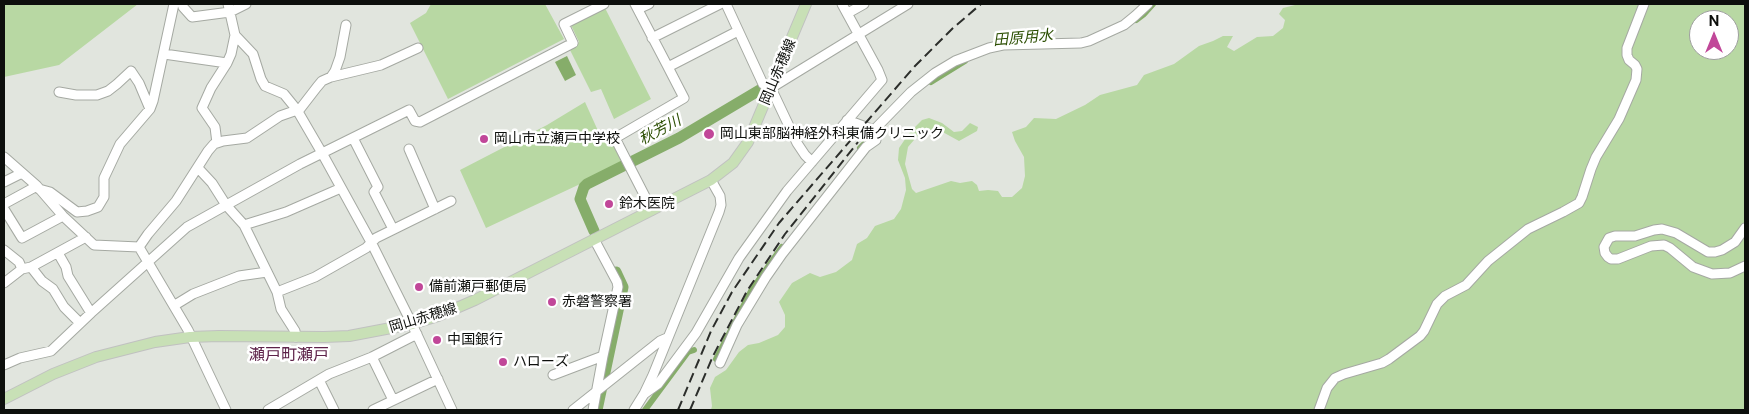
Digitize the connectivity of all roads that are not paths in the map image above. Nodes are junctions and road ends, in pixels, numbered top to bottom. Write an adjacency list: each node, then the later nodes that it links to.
1 (174, 4): 23 (street)
2 (182, 4): 15 (street)
3 (246, 4): 15 (street)
4 (604, 4): 33 (street)
5 (649, 4): 14 (street)
6 (720, 4): 21 (street)
7 (726, 4): 18 (street)
8 (806, 4): 27 (main road, 岡山赤穂線)
9 (842, 4): 16 (street)
10 (864, 4): 16 (street)
11 (908, 4): 19 (street)
12 (1148, 4): 32 (street)
13 (1644, 4): 94 (street)
14 (636, 6): 21 (street)
15 (229, 8): 20 (street)
16 (848, 13): 19 (street)
17 (346, 25): 26 (street)
18 (738, 31): 25 (street); 27 (street)
19 (858, 34): 27 (street); 31 (street)
20 (234, 35): 24 (street); 30 (street)
21 (652, 38): 25 (street)
22 (418, 48): 26 (street)
23 (164, 54): 24 (street); 29 (street)
24 (227, 63): 34 (street)
25 (668, 67): 50 (street)
26 (331, 77): 30 (street)
27 (771, 88): 38 (street); 41 (main road, 岡山赤穂線)
28 (59, 92): 29 (street)
29 (150, 109): 43 (street)
30 (297, 110): 34 (street); 36 (street)
31 (847, 120): 32 (street); 38 (street)
32 (874, 130): 77 (street)
33 (353, 138): 36 (street); 54 (street)
34 (217, 143): 39 (street)
35 (410, 149): 49 (street)
36 (322, 153): 44 (street); 47 (street)
37 (4, 157): 40 (street)
38 (808, 158): 83 (street)
39 (198, 168): 47 (street); 58 (street)
40 (22, 173): 42 (street); 43 (street)
41 (711, 180): 50 (main road, 岡山赤穂線); 74 (street)
42 (4, 182)
43 (38, 188): 46 (street); 51 (street)
44 (341, 188): 52 (street); 57 (street)
45 (451, 201): 49 (street)
46 (4, 204)
47 (226, 205): 52 (street); 61 (street)
48 (4, 209): 51 (street)
49 (435, 209): 54 (street)
50 (652, 210): 56 (main road, 岡山赤穂線)
51 (63, 216): 55 (street)
52 (244, 225): 64 (street)
53 (1745, 228): 62 (street)
54 (393, 229): 57 (street)
55 (86, 237): 58 (street); 60 (street)
56 (594, 239): 70 (main road, 岡山赤穂線); 75 (street)
57 (371, 242): 66 (street); 70 (street)
58 (139, 247): 61 (street)
59 (4, 250): 63 (street)
60 (58, 253): 63 (street); 68 (street)
61 (148, 262): 67 (street); 68 (street)
62 (1745, 266)
63 (26, 268): 65 (street); 69 (street)
64 (267, 272): 66 (street); 67 (street)
65 (4, 282)
66 (277, 292): 73 (street)
67 (175, 305): 72 (street)
68 (91, 313): 69 (street)
69 (80, 323): 78 (street)
70 (412, 324): 71 (street); 73 (main road, 岡山赤穂線)
71 (417, 334): 76 (street); 80 (street)
72 (190, 337): 73 (main road, 岡山赤穂線); 84 (main road, 岡山赤穂線); 86 (street)
73 (296, 337)
74 (667, 338): 82 (street); 83 (street)
75 (603, 356): 79 (street); 82 (street)
76 (372, 358): 81 (street); 85 (street)
77 (720, 363)
78 (4, 365)
79 (553, 375)
80 (438, 379): 85 (street); 90 (street)
81 (319, 380): 87 (street); 88 (street)
82 (597, 391): 91 (street); 92 (street)
83 (644, 394): 93 (street)
84 (4, 399)
85 (394, 400): 89 (street)
86 (226, 410)
87 (268, 410)
88 (334, 410)
89 (373, 410)
90 (452, 410)
91 (572, 410)
92 (593, 410)
93 (634, 410)
94 (1319, 410)

